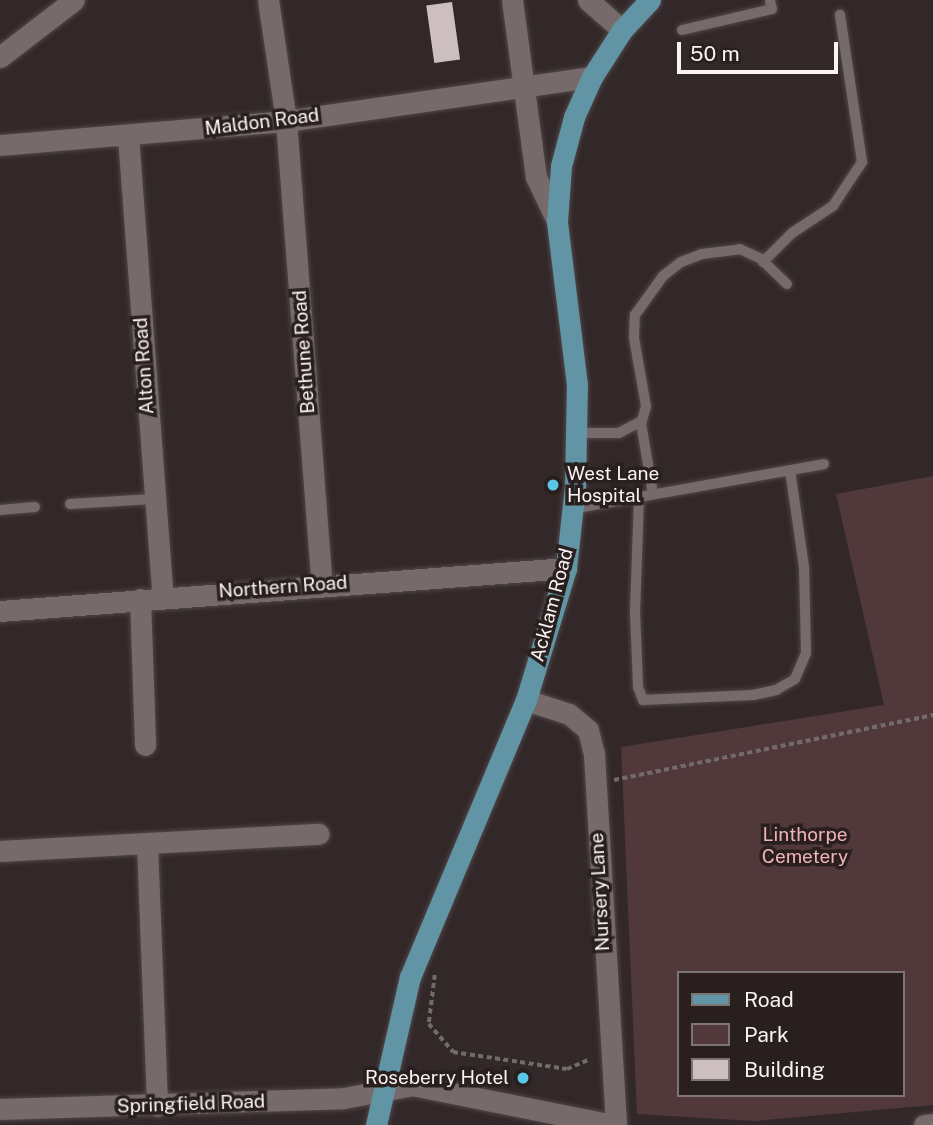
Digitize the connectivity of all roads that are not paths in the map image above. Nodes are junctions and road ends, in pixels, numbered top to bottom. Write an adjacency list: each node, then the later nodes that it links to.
1 (74, 0): 10 (street)
2 (268, 0): 13 (street, Bethune Road)
3 (512, 0): 12 (street)
4 (588, 0): 8 (street)
5 (650, 0): 8 (main road, Acklam Road)
6 (771, 0): 9 (lane)
7 (840, 15): 17 (lane)
8 (622, 30): 11 (main road, Acklam Road)
9 (682, 30)
10 (0, 57)
11 (592, 78): 12 (street, Maldon Road); 16 (main road, Acklam Road)
12 (522, 85): 13 (street, Maldon Road); 16 (street)
13 (286, 121): 14 (street, Maldon Road); 31 (street, Bethune Road)
14 (128, 136): 15 (street, Maldon Road); 25 (street, Alton Road)
15 (0, 145)
16 (558, 221): 20 (main road, Acklam Road)
17 (763, 262): 18 (lane); 19 (lane)
18 (787, 284)
19 (641, 423): 20 (lane); 23 (lane)
20 (576, 433): 28 (main road, Acklam Road)
21 (824, 464): 22 (lane)
22 (790, 470): 23 (lane); 24 (lane)
23 (653, 494): 24 (lane)
24 (639, 497): 28 (lane)
25 (153, 499): 26 (lane); 32 (street, Alton Road)
26 (70, 504)
27 (35, 507): 29 (lane)
28 (572, 509): 30 (main road, Acklam Road)
29 (0, 510)
30 (566, 568): 31 (street, Northern Road); 35 (main road, Acklam Road)
31 (322, 584): 32 (street, Northern Road)
32 (163, 597): 33 (street, Northern Road)
33 (140, 599): 34 (street, Northern Road); 36 (street)
34 (0, 611)
35 (526, 700): 40 (main road, Acklam Road); 45 (street, Nursery Lane)
36 (145, 745)
37 (319, 834): 38 (street)
38 (147, 843): 39 (street); 42 (street)
39 (0, 851)
40 (382, 1091): 42 (street, Springfield Road); 44 (main road, Acklam Road); 45 (street, Springfield Road)
41 (0, 1110): 42 (street, Springfield Road)
42 (171, 1112)
43 (933, 1124): 46 (street)
44 (376, 1125)
45 (615, 1125)
46 (924, 1125)

